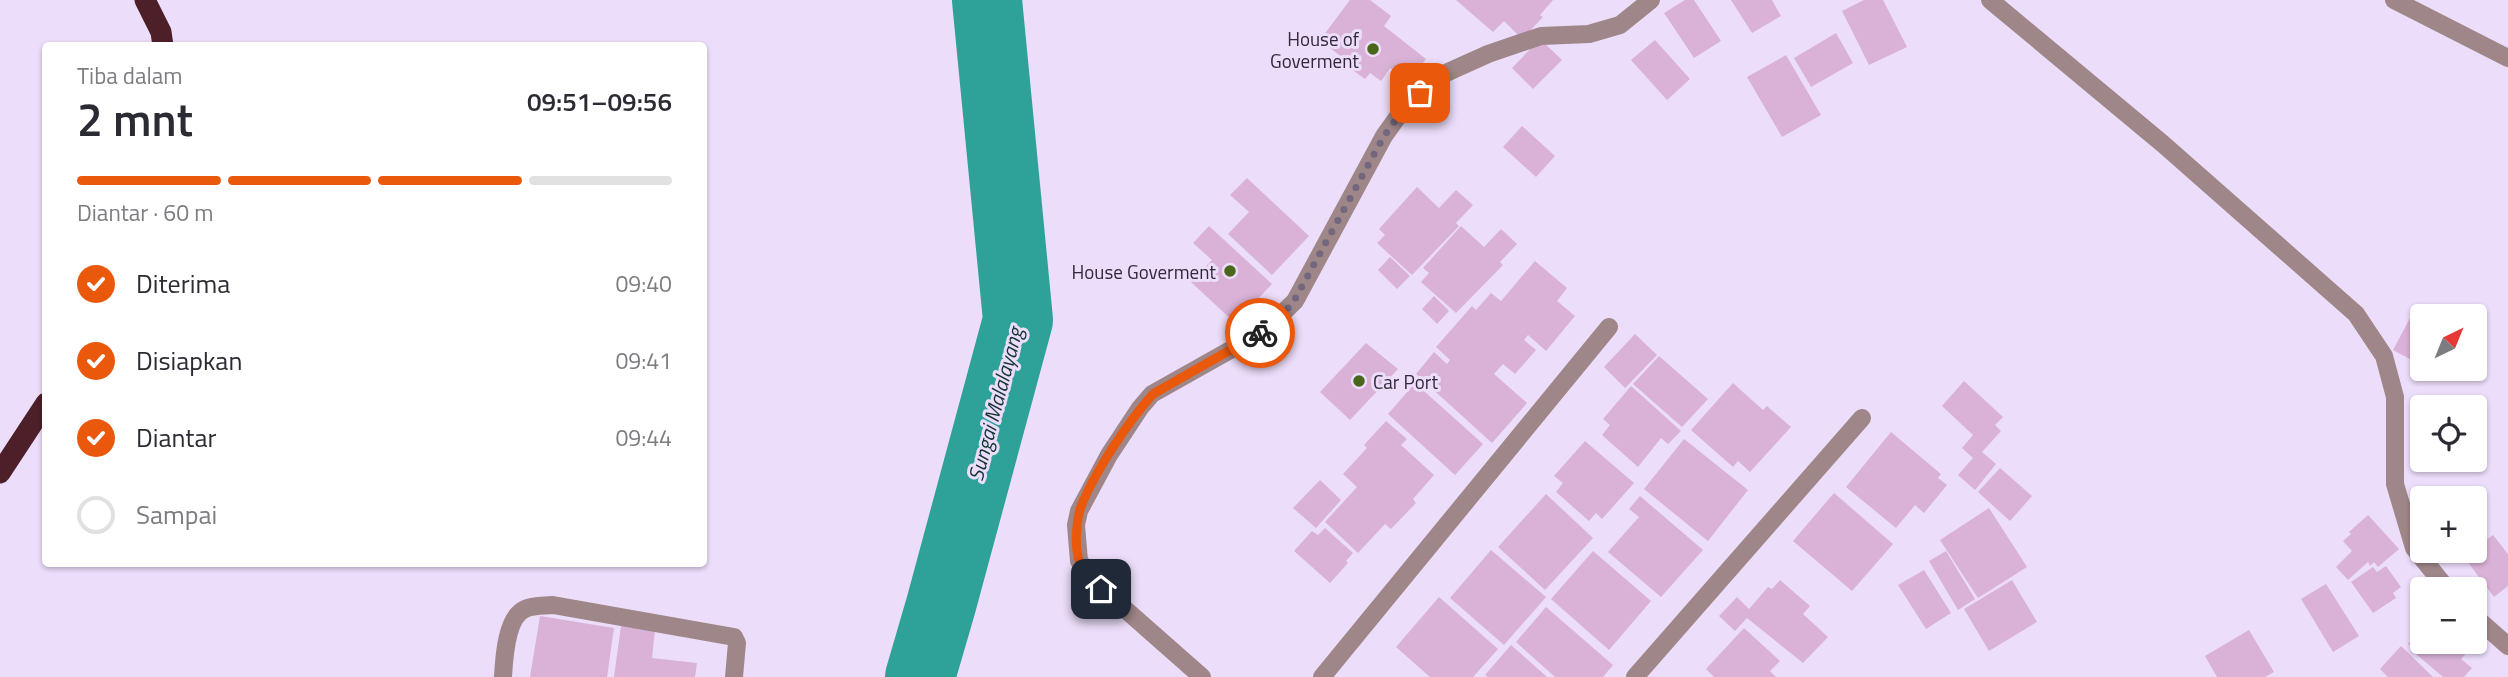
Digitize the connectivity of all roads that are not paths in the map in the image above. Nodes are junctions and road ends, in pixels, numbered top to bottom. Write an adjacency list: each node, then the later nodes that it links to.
1 (145, 0): 5 (highway)
2 (1651, 0): 16 (street)
3 (1990, 0): 11 (street)
4 (2394, 0): 6 (street)
5 (162, 42)
6 (2508, 58)
7 (1609, 327): 17 (street)
8 (42, 408): 10 (highway)
9 (1862, 418): 18 (street)
10 (0, 473)
11 (2437, 577)
12 (2487, 627): 13 (street)
13 (2508, 646)
14 (503, 677): 15 (street)
15 (734, 677)
16 (1202, 677)
17 (1322, 677)
18 (1635, 677)

